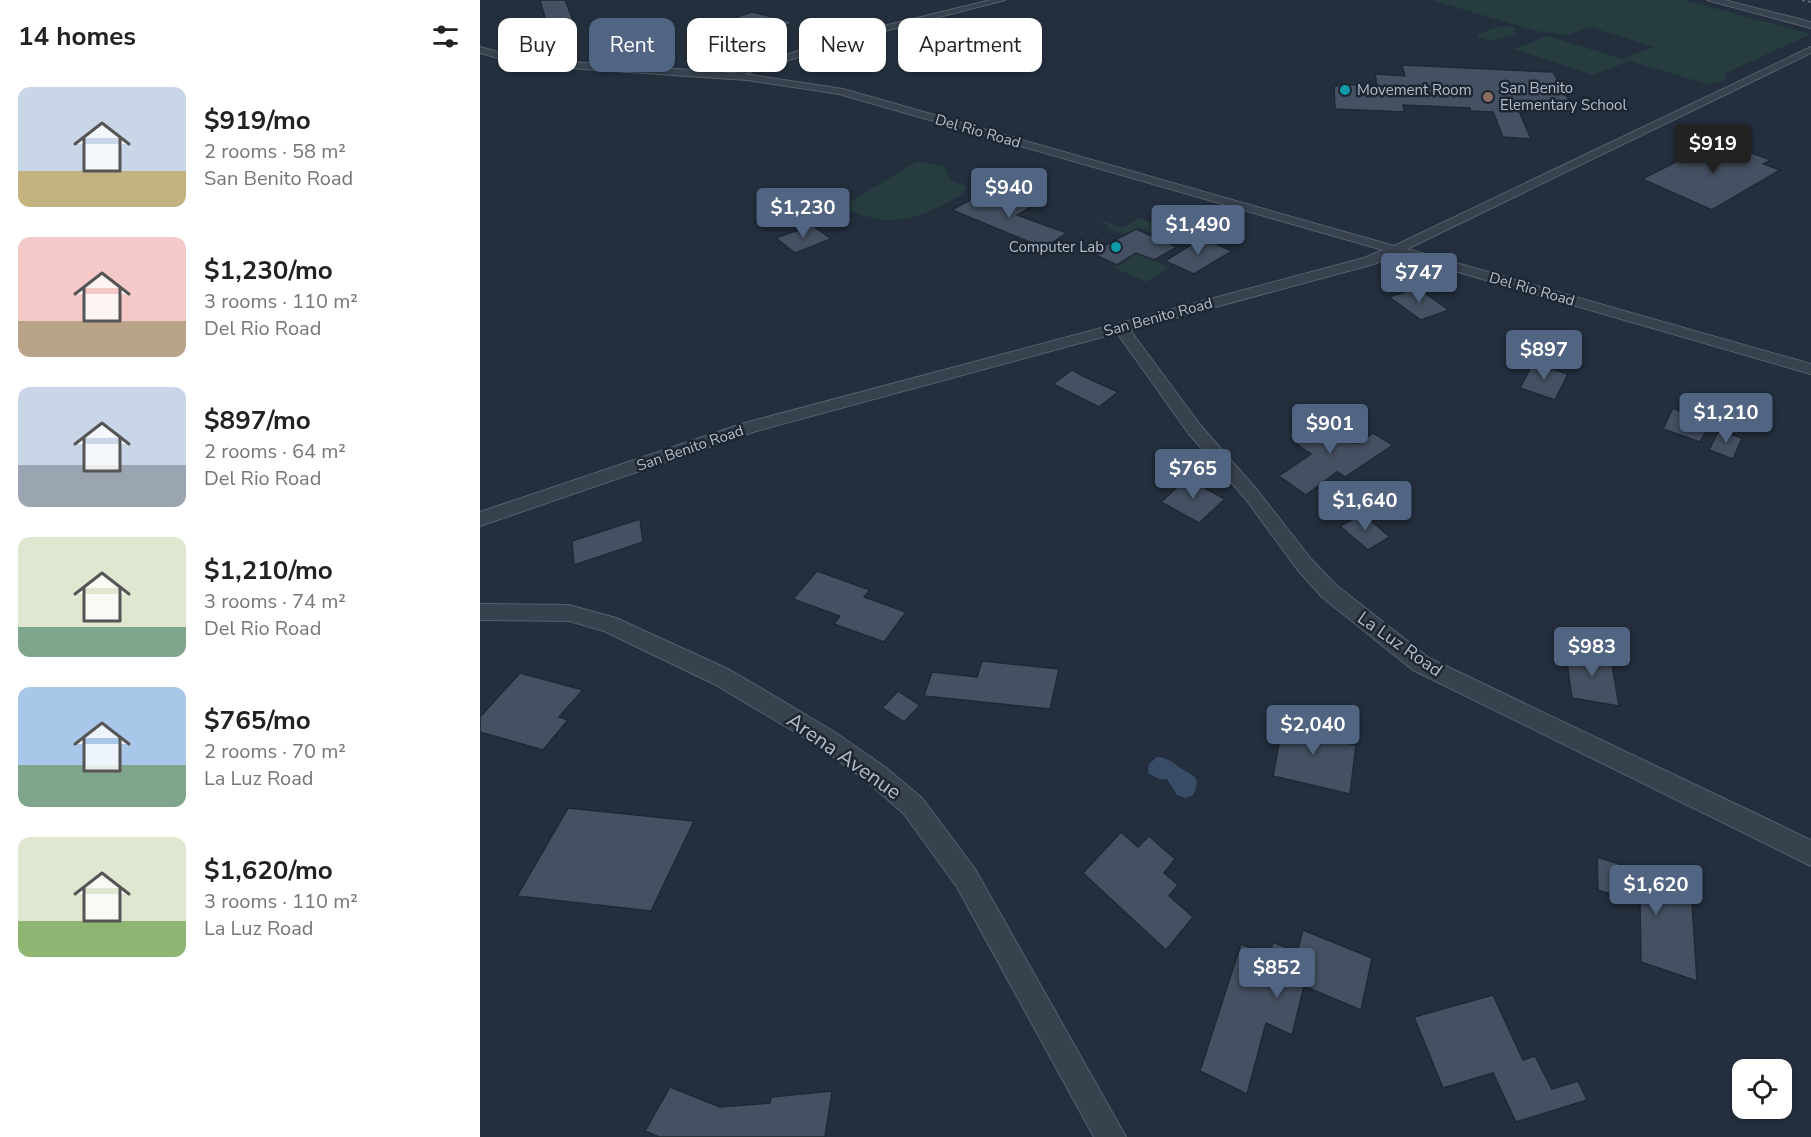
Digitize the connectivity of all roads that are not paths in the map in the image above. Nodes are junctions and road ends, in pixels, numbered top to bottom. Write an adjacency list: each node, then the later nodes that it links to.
1 (1001, 0): 6 (street)
2 (1712, 0): 3 (street)
3 (1811, 25)
4 (480, 50): 6 (street, Del Rio Road)
5 (1811, 50): 7 (street, San Benito Road)
6 (728, 76): 7 (street, Del Rio Road)
7 (1395, 250): 8 (street, San Benito Road); 9 (street, Del Rio Road)
8 (1120, 327): 10 (street, San Benito Road); 12 (street, La Luz Road)
9 (1811, 369)
10 (480, 519)
11 (480, 612): 13 (street, Arena Avenue)
12 (1811, 853)
13 (1111, 1137)

